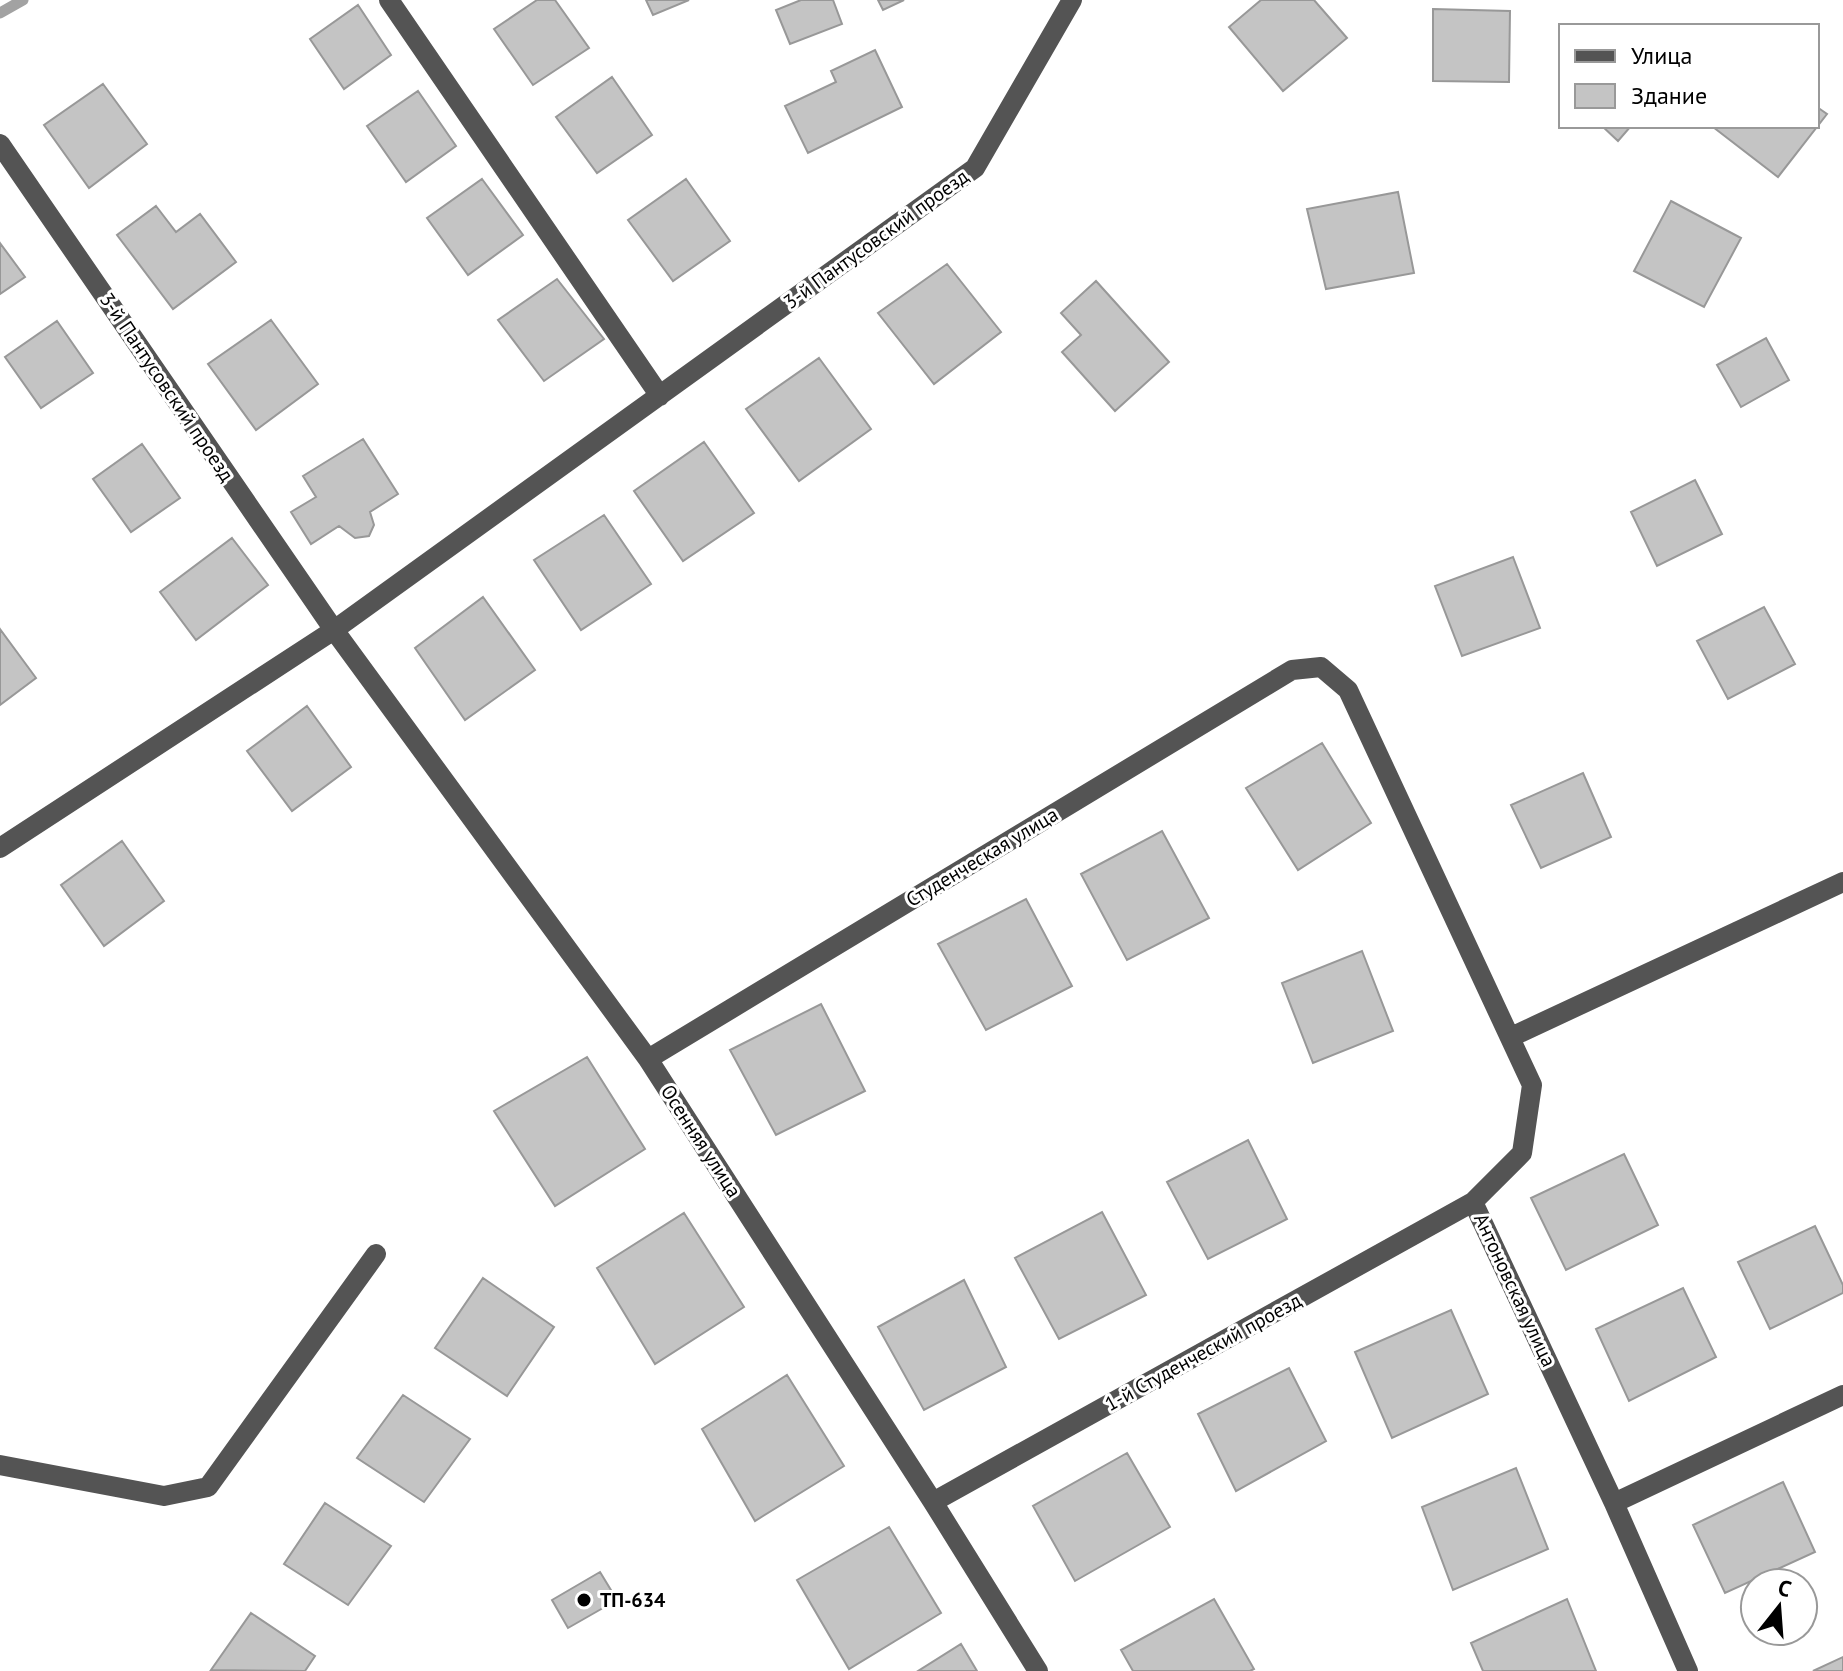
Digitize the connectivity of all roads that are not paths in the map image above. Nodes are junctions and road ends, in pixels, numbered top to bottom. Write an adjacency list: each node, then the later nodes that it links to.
1 (389, 0): 4 (street)
2 (1072, 0): 4 (street, 3-й Пантусовский проезд)
3 (0, 144): 5 (street, 3-й Пантусовский проезд)
4 (660, 396): 5 (street, 3-й Пантусовский проезд)
5 (334, 630): 7 (street, 3-й Пантусовский проезд); 10 (street, Осенняя улица)
6 (1321, 667): 9 (street, Антоновская улица); 10 (street, Студенческая улица)
7 (0, 848)
8 (1843, 882): 9 (street)
9 (1511, 1037): 11 (street, Антоновская улица)
10 (648, 1059): 15 (street, Осенняя улица)
11 (1473, 1202): 15 (street, 1-й Студенческий проезд); 16 (street, Антоновская улица)
12 (376, 1254): 14 (street)
13 (1843, 1395): 16 (street)
14 (0, 1465)
15 (933, 1502): 17 (street, Осенняя улица)
16 (1614, 1503): 18 (street, Антоновская улица)
17 (1038, 1671)
18 (1688, 1671)

